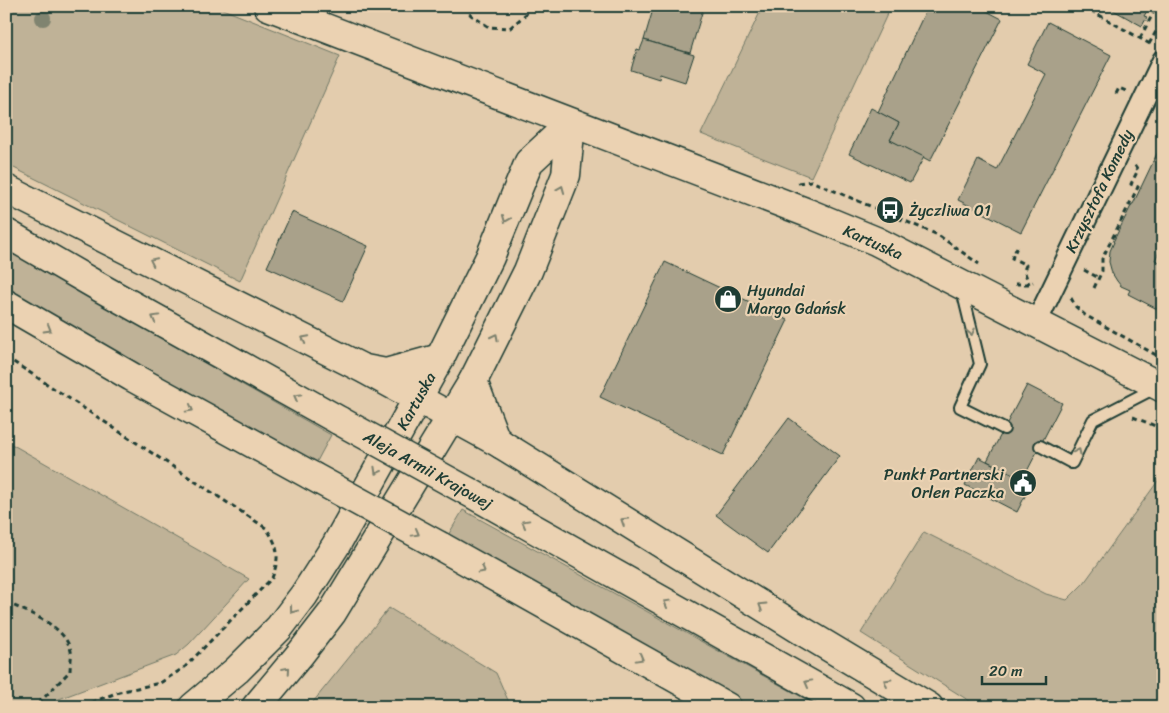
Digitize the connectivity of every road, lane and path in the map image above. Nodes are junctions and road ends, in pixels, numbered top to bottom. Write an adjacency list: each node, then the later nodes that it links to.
1 (268, 6): 11 (main road, Kartuska)
2 (464, 6): 3 (path)
3 (535, 6)
4 (1083, 6): 7 (path)
5 (1157, 6): 7 (path)
6 (1163, 19): 7 (path)
7 (1140, 38)
8 (1163, 60): 27 (street, Krzysztofa Komedy)
9 (1129, 89): 10 (path)
10 (1116, 94)
11 (571, 123): 21 (main road, Kartuska); 29 (main road, Kartuska, one-way to 29); 32 (main road, one-way to 11)
12 (1138, 170): 19 (path)
13 (6, 188): 31 (main road, one-way to 13)
14 (6, 233): 45 (main road, Aleja Armii Krajowej, one-way to 14, bridge)
15 (938, 236): 17 (path)
16 (1017, 247): 23 (path)
17 (982, 267)
18 (1085, 271): 19 (path)
19 (1099, 278): 24 (path)
20 (1036, 281): 23 (path)
21 (961, 284): 27 (main road, Kartuska); 36 (lane, one-way to 36)
22 (1013, 284): 23 (path)
23 (1029, 284)
24 (1094, 288)
25 (1070, 290): 30 (path)
26 (6, 304): 44 (main road, one-way to 44, bridge)
27 (1036, 323): 33 (main road, Kartuska)
28 (6, 357): 41 (path)
29 (440, 358): 31 (main road); 34 (main road, Kartuska)
30 (1163, 359)
31 (364, 369): 34 (main road)
32 (473, 381): 35 (main road); 37 (main road)
33 (1161, 384): 38 (lane, one-way to 33)
34 (418, 398): 35 (main road); 42 (main road, Kartuska, one-way to 42)
35 (452, 417): 37 (main road); 43 (main road, one-way to 35)
36 (1004, 429)
37 (501, 444): 46 (main road, one-way to 37)
38 (1040, 446)
39 (6, 602): 40 (path)
40 (35, 707)
41 (80, 707)
42 (193, 707)
43 (256, 707)
44 (727, 707)
45 (851, 707)
46 (929, 707)

